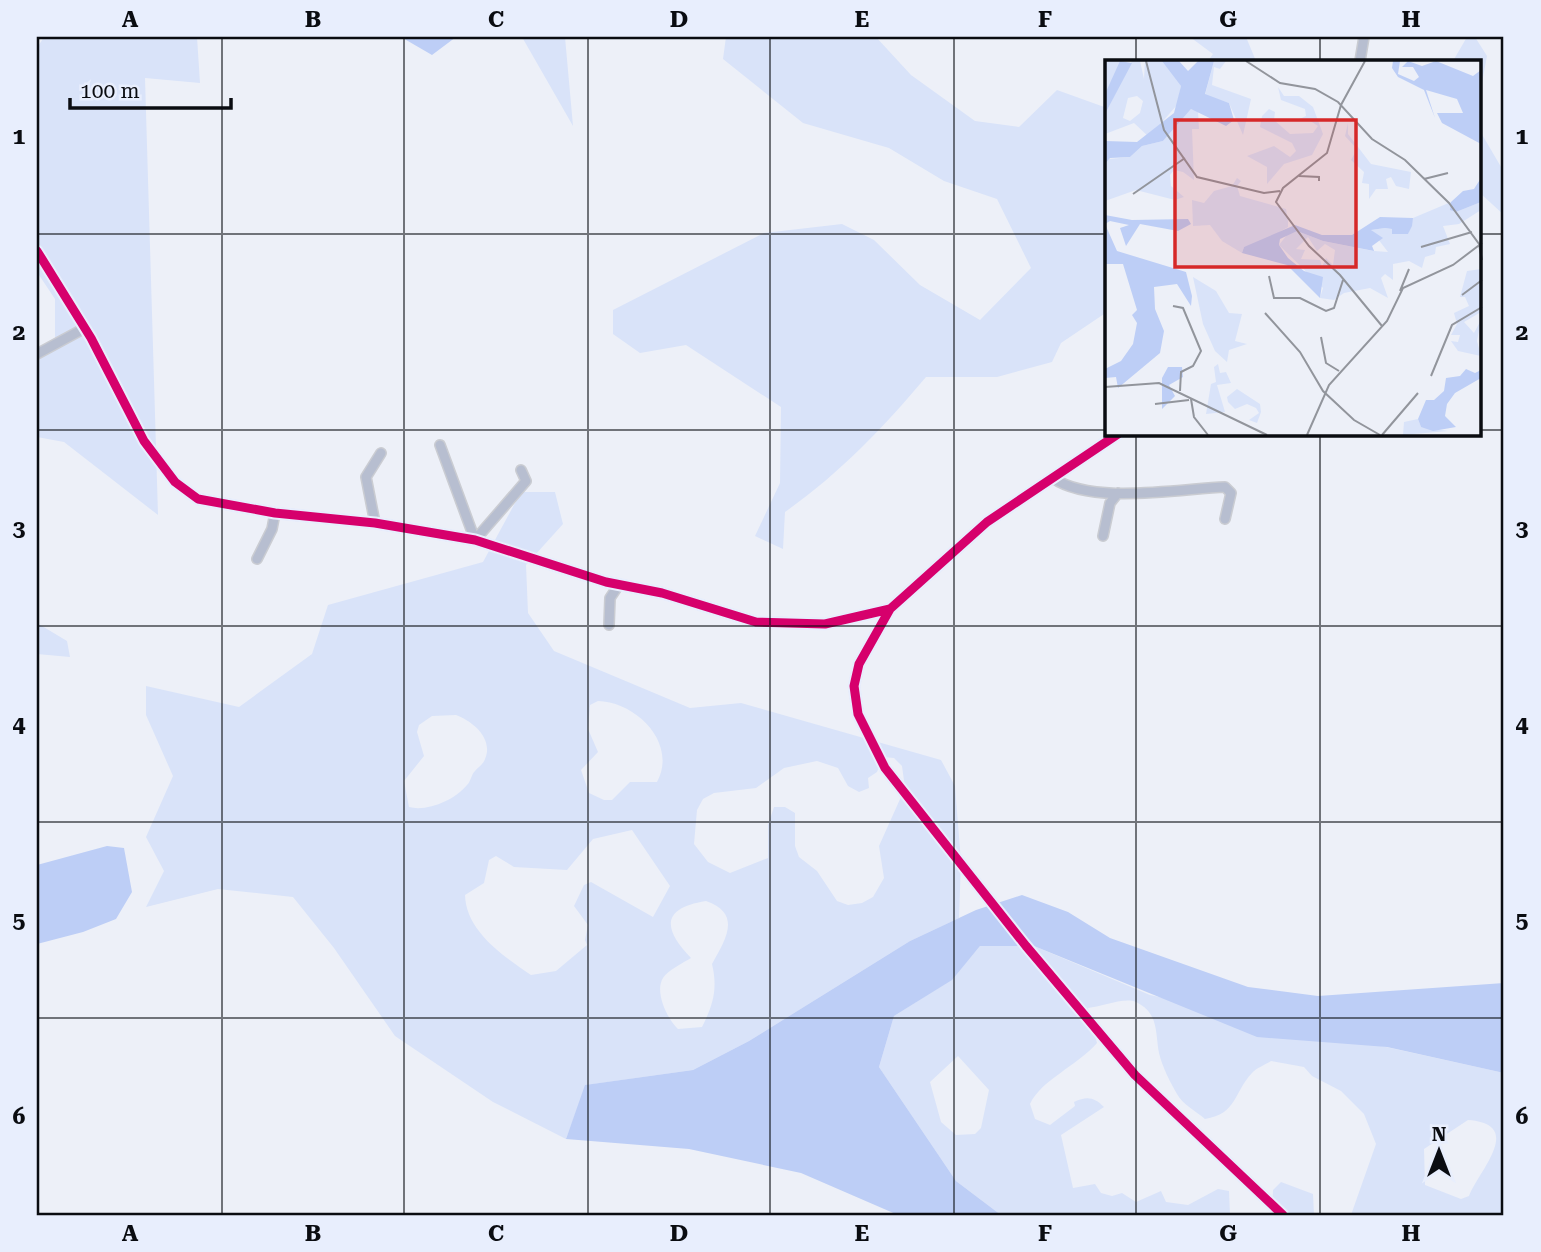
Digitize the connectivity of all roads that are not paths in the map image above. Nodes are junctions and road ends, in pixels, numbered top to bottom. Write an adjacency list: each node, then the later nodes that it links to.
1 (1364, 37): 2 (street)
2 (1360, 60)
3 (37, 251): 4 (street)
4 (85, 327): 5 (street); 12 (street)
5 (37, 354)
6 (1115, 436): 10 (street)
7 (440, 445): 16 (street)
8 (382, 453): 14 (street)
9 (521, 470): 16 (street)
10 (1053, 478): 11 (street); 19 (street)
11 (1118, 493): 13 (street); 15 (street)
12 (275, 513): 14 (street); 17 (street)
13 (1225, 519)
14 (375, 523): 16 (street)
15 (1103, 536)
16 (475, 540): 18 (street)
17 (257, 559)
18 (618, 586): 19 (street); 20 (street)
19 (890, 608): 21 (street)
20 (609, 625)
21 (1283, 1215)

